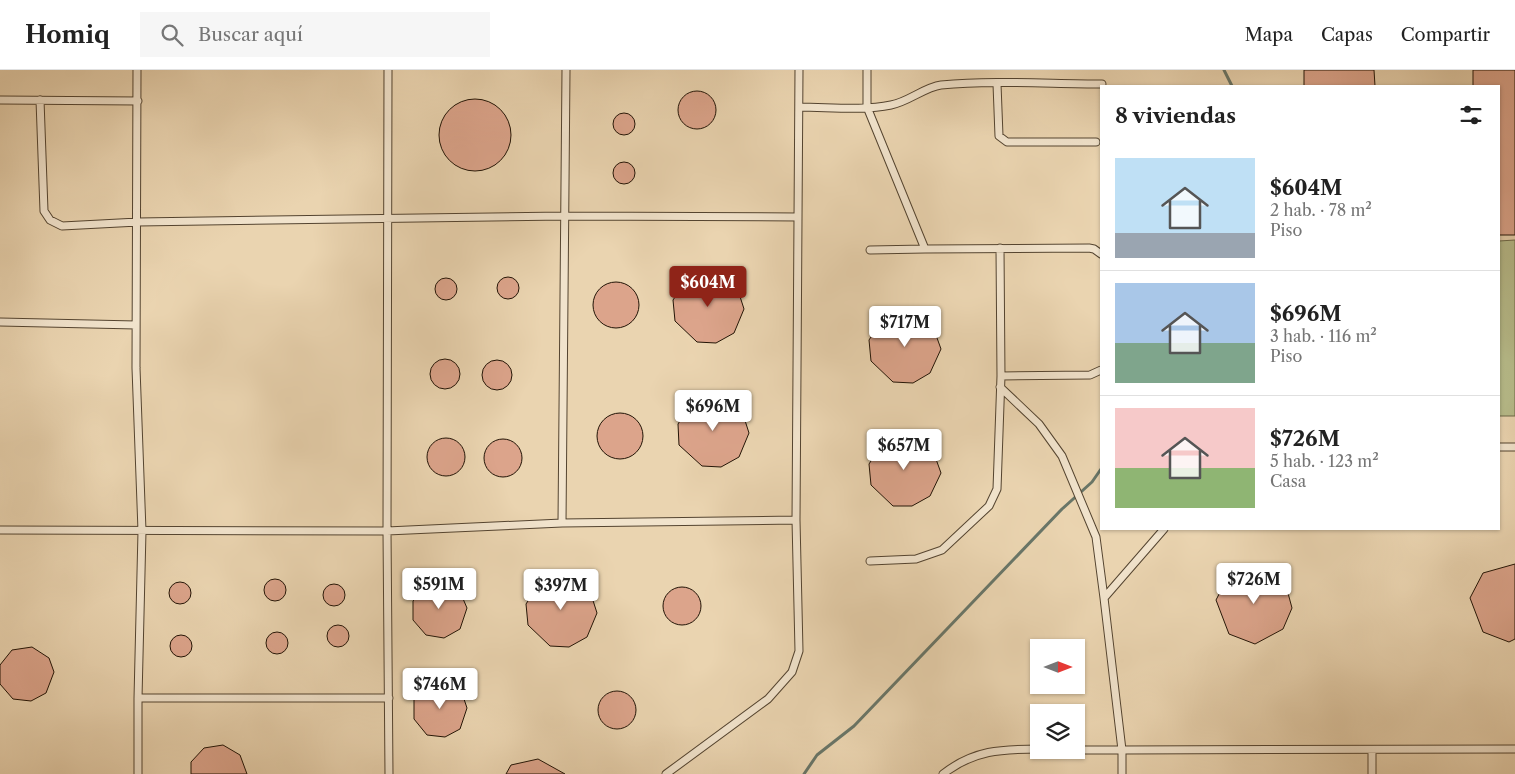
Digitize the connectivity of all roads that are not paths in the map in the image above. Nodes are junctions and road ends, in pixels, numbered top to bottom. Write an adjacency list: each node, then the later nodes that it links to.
1 (137, 70): 10 (lane)
2 (388, 70): 16 (lane)
3 (566, 70): 14 (lane)
4 (798, 70): 11 (lane)
5 (867, 70): 12 (lane)
6 (997, 84): 7 (lane); 12 (lane); 13 (lane)
7 (1102, 84)
8 (0, 100): 9 (lane)
9 (40, 100): 10 (lane); 17 (lane)
10 (138, 101): 17 (lane)
11 (799, 107): 12 (lane); 15 (lane)
12 (867, 107): 19 (lane)
13 (1096, 142)
14 (564, 216): 15 (lane); 16 (lane); 30 (lane)
15 (798, 217): 29 (lane)
16 (388, 219): 17 (lane); 33 (lane)
17 (138, 222): 23 (lane)
18 (1000, 248): 19 (lane); 21 (lane); 25 (lane)
19 (925, 249): 20 (lane)
20 (870, 250)
21 (1100, 253)
22 (0, 322): 23 (lane)
23 (136, 325): 32 (lane)
24 (1100, 370): 25 (lane)
25 (1001, 376): 26 (lane)
26 (1000, 387): 35 (lane); 36 (lane)
27 (1515, 446): 28 (lane)
28 (1500, 447)
29 (796, 520): 30 (lane); 46 (lane)
30 (562, 522): 33 (lane)
31 (0, 530): 32 (lane)
32 (142, 530): 33 (lane); 37 (lane)
33 (387, 530): 38 (lane)
34 (1163, 530): 36 (lane)
35 (870, 561)
36 (1104, 598): 42 (lane)
37 (138, 698): 38 (lane); 44 (lane)
38 (389, 698): 45 (lane)
39 (1515, 749): 43 (lane)
40 (1030, 750): 47 (lane)
41 (1085, 750): 42 (lane)
42 (1122, 750): 43 (lane); 48 (lane)
43 (1372, 750): 49 (lane)
44 (138, 774)
45 (389, 774)
46 (666, 774)
47 (943, 774)
48 (1122, 774)
49 (1372, 774)

